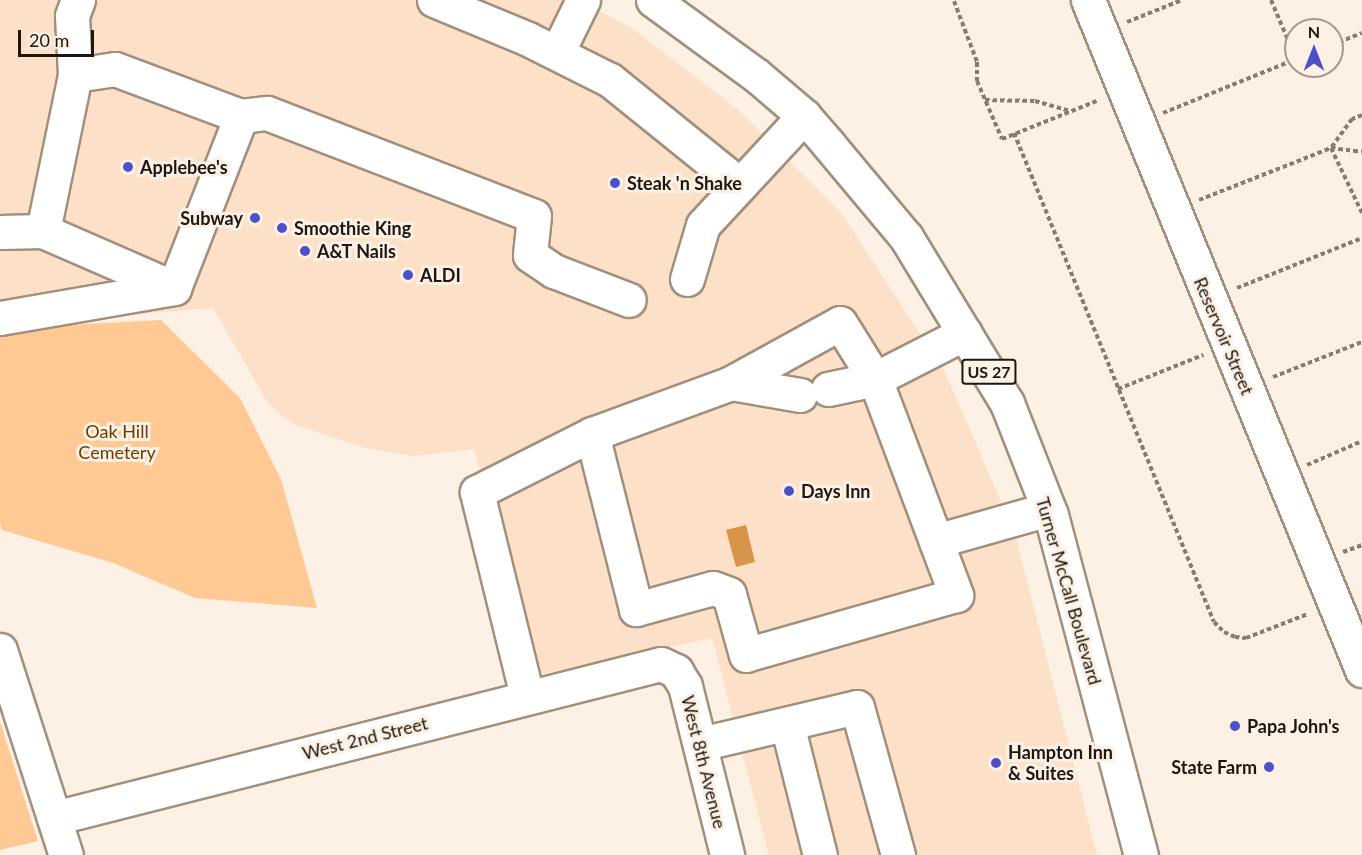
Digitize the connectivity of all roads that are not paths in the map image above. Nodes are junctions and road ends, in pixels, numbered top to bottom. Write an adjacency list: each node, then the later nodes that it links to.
1 (78, 0): 7 (street)
2 (434, 0): 6 (street)
3 (583, 0): 6 (street)
4 (652, 0): 9 (street, Turner McCall Boulevard / US 27)
5 (1088, 0): 24 (street, Reservoir Street)
6 (557, 53): 10 (street)
7 (75, 75): 8 (street); 11 (street)
8 (241, 116): 14 (street); 15 (street)
9 (804, 116): 10 (street); 17 (street, Turner McCall Boulevard / US 27)
10 (740, 184): 13 (street)
11 (43, 231): 12 (street); 14 (street)
12 (0, 232)
13 (687, 279)
14 (174, 288): 16 (street)
15 (629, 300)
16 (0, 318)
17 (965, 333): 18 (street); 21 (street, Turner McCall Boulevard / US 27)
18 (875, 379): 19 (street); 19 (street); 22 (street)
19 (731, 383): 20 (street)
20 (592, 434): 22 (street); 26 (street)
21 (1049, 509): 22 (street); 34 (street, Turner McCall Boulevard / US 27)
22 (936, 541)
23 (0, 650): 29 (street)
24 (1362, 670)
25 (676, 671): 26 (street, West 2nd Street); 28 (street, West 8th Avenue)
26 (527, 696): 29 (street, West 2nd Street)
27 (787, 724): 28 (street); 32 (street); 33 (street)
28 (700, 744): 31 (street, West 8th Avenue)
29 (54, 818): 30 (street)
30 (66, 855)
31 (727, 855)
32 (819, 855)
33 (898, 855)
34 (1141, 855)

